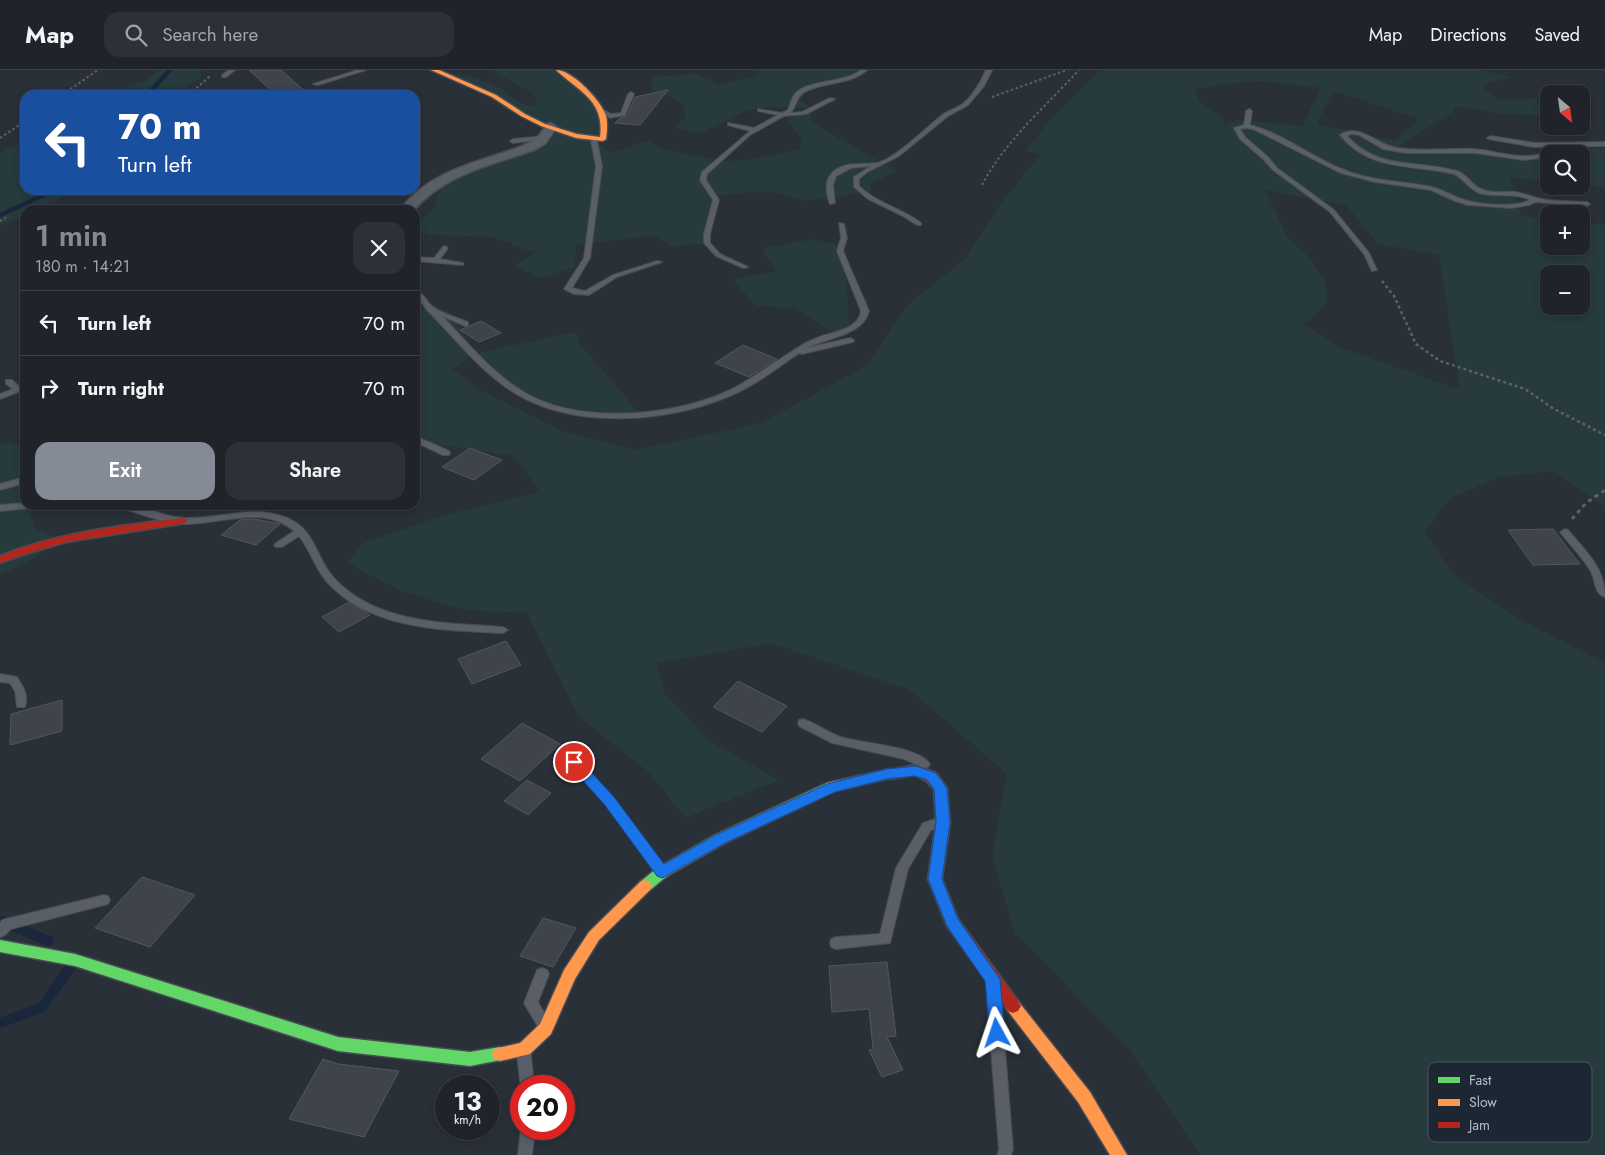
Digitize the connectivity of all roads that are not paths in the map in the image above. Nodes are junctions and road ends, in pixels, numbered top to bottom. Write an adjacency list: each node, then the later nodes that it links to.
1 (232, 70): 7 (lane)
2 (363, 70): 8 (lane)
3 (434, 70): 18 (street)
4 (559, 70): 12 (street)
5 (864, 70): 14 (lane)
6 (989, 70): 25 (lane)
7 (224, 76)
8 (316, 84)
9 (631, 94): 12 (lane)
10 (832, 98): 14 (lane)
11 (760, 110): 14 (lane)
12 (602, 111): 21 (street)
13 (1249, 111): 16 (lane)
14 (783, 115): 17 (lane)
15 (730, 124): 17 (lane)
16 (1247, 126): 28 (lane); 40 (lane)
17 (754, 130): 39 (lane)
18 (548, 133): 20 (lane); 21 (street); 26 (street)
19 (1490, 138): 22 (lane)
20 (513, 141)
21 (594, 141): 37 (lane)
22 (1605, 144): 23 (lane)
23 (1590, 147)
24 (1540, 156): 28 (lane)
25 (880, 164): 29 (lane); 33 (lane)
26 (420, 194)
27 (419, 195): 31 (street)
28 (1535, 200): 30 (lane)
29 (832, 203)
30 (1588, 204)
31 (410, 205)
32 (841, 224): 45 (lane)
33 (919, 224)
34 (445, 248): 36 (lane)
35 (420, 259): 36 (lane)
36 (436, 260): 38 (lane)
37 (659, 262)
38 (461, 264)
39 (744, 268)
40 (1374, 270)
41 (420, 296): 42 (lane)
42 (430, 308): 43 (lane); 45 (lane)
43 (465, 324)
44 (850, 340): 45 (lane)
45 (791, 355)
46 (9, 382): 47 (lane)
47 (0, 397)
48 (420, 442): 49 (lane)
49 (446, 453)
50 (20, 481): 51 (lane)
51 (0, 487)
52 (20, 506): 53 (lane)
53 (0, 508)
54 (140, 510): 55 (lane)
55 (182, 521): 56 (lane); 59 (street)
56 (300, 531): 58 (lane); 61 (lane)
57 (1565, 532): 60 (lane)
58 (279, 545)
59 (0, 560)
60 (1605, 594)
61 (503, 630)
62 (0, 678): 63 (lane)
63 (21, 704)
64 (803, 723): 66 (lane)
65 (574, 762): 68 (lane)
66 (932, 776): 67 (street); 68 (street)
67 (943, 822): 71 (lane); 74 (street)
68 (662, 872): 75 (street)
69 (104, 900): 70 (lane)
70 (0, 931)
71 (836, 943)
72 (0, 946): 76 (street)
73 (542, 974): 75 (lane)
74 (992, 979): 80 (lane); 81 (street)
75 (546, 1029): 76 (street)
76 (524, 1049): 77 (lane)
77 (526, 1075)
78 (527, 1140): 79 (lane)
79 (525, 1155)
80 (1004, 1155)
81 (1120, 1155)

